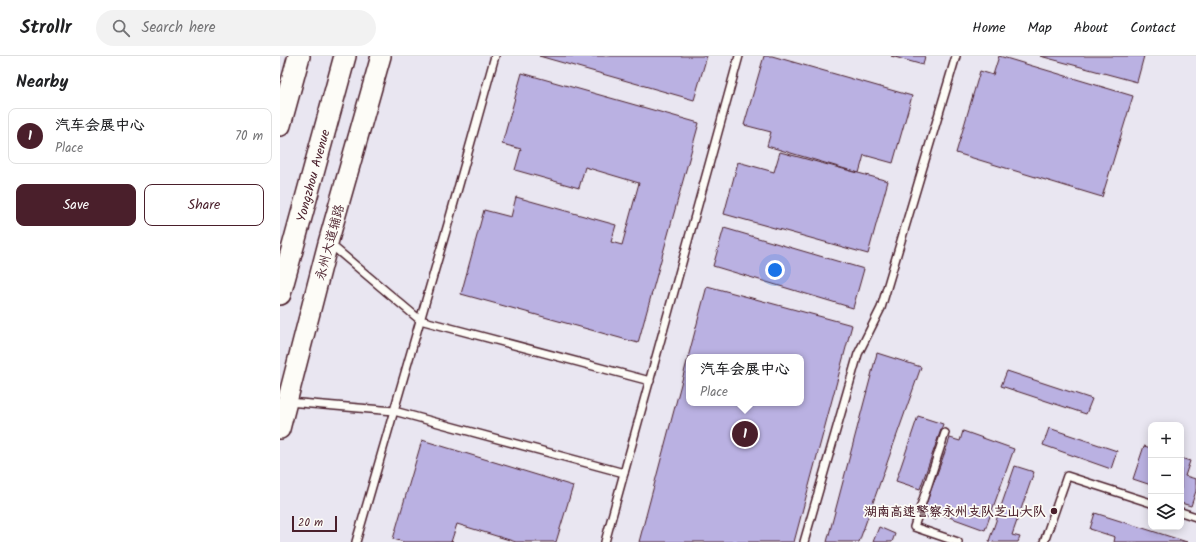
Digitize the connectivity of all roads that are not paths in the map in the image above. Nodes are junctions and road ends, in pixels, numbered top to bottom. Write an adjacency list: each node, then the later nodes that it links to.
1 (299, 56): 7 (main road)
2 (345, 56): 9 (main road, Yongzhou Avenue)
3 (381, 56): 8 (main road, 永州大道辅路)
4 (495, 56): 10 (lane)
5 (739, 56): 11 (lane)
6 (956, 56): 22 (lane)
7 (280, 125)
8 (328, 243): 10 (lane); 12 (main road, 永州大道辅路)
9 (280, 294)
10 (420, 320): 11 (lane); 13 (lane)
11 (650, 381): 16 (lane)
12 (288, 402): 13 (lane); 14 (main road, 永州大道辅路)
13 (394, 411): 16 (lane); 20 (lane)
14 (280, 429)
15 (945, 433): 23 (lane)
16 (624, 473): 21 (lane)
17 (1148, 502): 24 (lane)
18 (1184, 513): 19 (lane)
19 (1196, 517)
20 (356, 542)
21 (605, 542)
22 (804, 542)
23 (958, 542)
24 (1044, 542)

